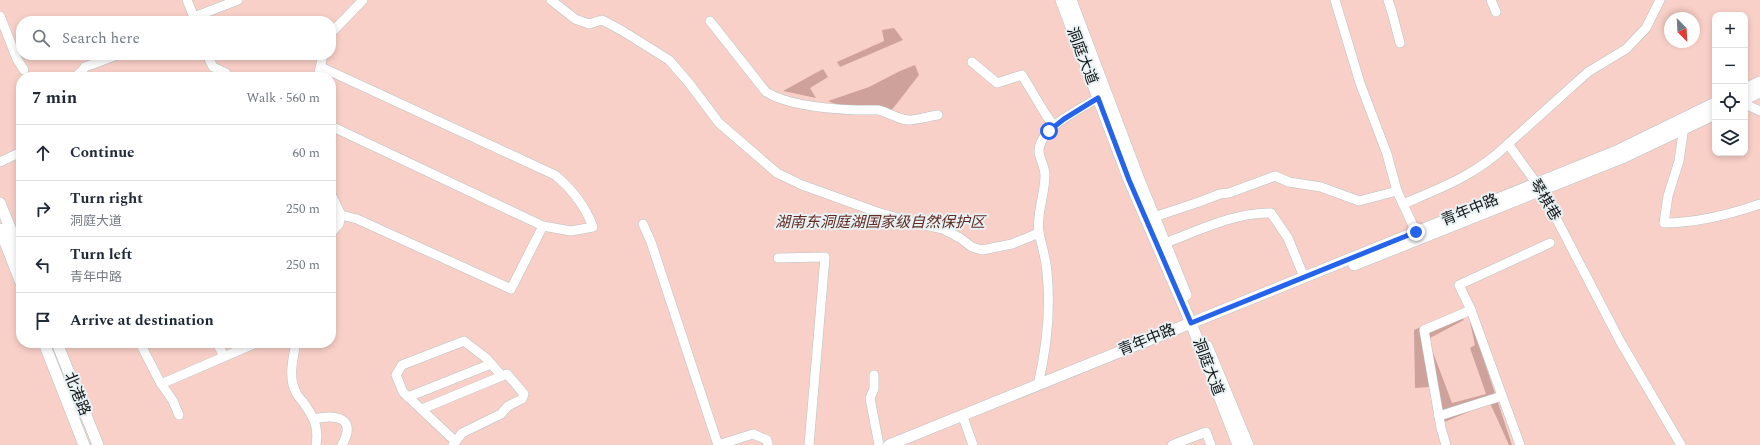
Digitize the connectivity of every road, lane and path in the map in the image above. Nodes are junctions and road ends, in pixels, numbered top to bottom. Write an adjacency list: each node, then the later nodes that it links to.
1 (187, 0): 13 (street)
2 (238, 0): 14 (street)
3 (363, 0): 16 (street)
4 (551, 0): 60 (street)
5 (1061, 0): 34 (main road, 洞庭大道)
6 (1070, 0): 54 (main road, 洞庭大道)
7 (1335, 0): 48 (street)
8 (1388, 0): 17 (street)
9 (1490, 0): 11 (street)
10 (1660, 0): 44 (street)
11 (1496, 12)
12 (0, 16): 18 (street)
13 (193, 16)
14 (201, 16)
15 (710, 21): 39 (street)
16 (336, 28)
17 (1400, 43)
18 (16, 56)
19 (18, 60): 25 (street)
20 (104, 60): 26 (street)
21 (210, 60): 27 (street)
22 (322, 60): 24 (street)
23 (972, 62): 41 (street)
24 (321, 67): 28 (street); 29 (street)
25 (24, 70)
26 (82, 72)
27 (224, 72)
28 (320, 72)
29 (332, 72)
30 (336, 74): 56 (street)
31 (1760, 82): 32 (main road)
32 (1748, 88)
33 (1760, 92): 35 (main road)
34 (1098, 98): 41 (street); 68 (main road, 洞庭大道)
35 (1748, 98)
36 (1712, 104): 47 (main road, 青年中路)
37 (1748, 105): 38 (street)
38 (1760, 111)
39 (938, 115)
40 (1712, 115): 47 (main road, 青年中路)
41 (1054, 126): 60 (street)
42 (336, 128): 56 (street)
43 (1683, 133): 52 (street)
44 (1508, 144): 47 (street, 琴棋巷); 51 (street)
45 (16, 154): 46 (street)
46 (0, 162)
47 (1539, 187): 59 (main road, 青年中路); 68 (main road, 青年中路); 106 (street, 琴棋巷)
48 (1397, 191): 51 (street); 54 (street)
49 (0, 203): 61 (main road)
50 (336, 204): 53 (street)
51 (1403, 204): 59 (street)
52 (1760, 204)
53 (341, 215): 56 (street); 57 (street)
54 (1154, 216): 62 (main road, 洞庭大道)
55 (643, 224): 93 (street)
56 (544, 226)
57 (336, 227)
58 (0, 229): 65 (main road)
59 (1416, 232): 66 (main road, 青年中路)
60 (1039, 233): 80 (street)
61 (16, 243)
62 (1165, 243): 66 (street); 68 (main road, 洞庭大道)
63 (1550, 243): 67 (street)
64 (778, 258): 95 (street)
65 (16, 270)
66 (1304, 277): 68 (main road, 青年中路)
67 (1472, 310): 81 (street); 85 (street)
68 (1195, 324): 80 (main road, 青年中路); 87 (main road); 102 (main road, 洞庭大道); 103 (main road, 洞庭大道)
69 (46, 348): 89 (main road, 北港路)
70 (59, 348): 90 (main road, 北港路)
71 (143, 348): 79 (street)
72 (220, 348): 75 (street)
73 (244, 348): 75 (street)
74 (295, 348): 86 (street)
75 (224, 356): 79 (street)
76 (491, 364): 78 (street); 82 (street); 82 (street)
77 (874, 375): 96 (street)
78 (502, 376): 83 (street); 88 (street)
79 (161, 384): 84 (street)
80 (1038, 384): 97 (main road, 青年中路)
81 (1502, 396): 85 (street); 105 (street)
82 (408, 397): 83 (street)
83 (422, 410): 88 (street)
84 (179, 415)
85 (1439, 416): 104 (street)
86 (314, 419): 91 (street); 92 (street)
87 (964, 420): 98 (main road); 99 (street)
88 (454, 443)
89 (84, 445)
90 (98, 445)
91 (316, 445)
92 (342, 445)
93 (718, 445): 94 (street)
94 (768, 445)
95 (809, 445)
96 (879, 445)
97 (889, 445)
98 (902, 445)
99 (973, 445)
100 (1172, 445): 101 (street)
101 (1211, 445)
102 (1238, 445)
103 (1248, 445)
104 (1446, 445)
105 (1520, 445)
106 (1681, 445)

